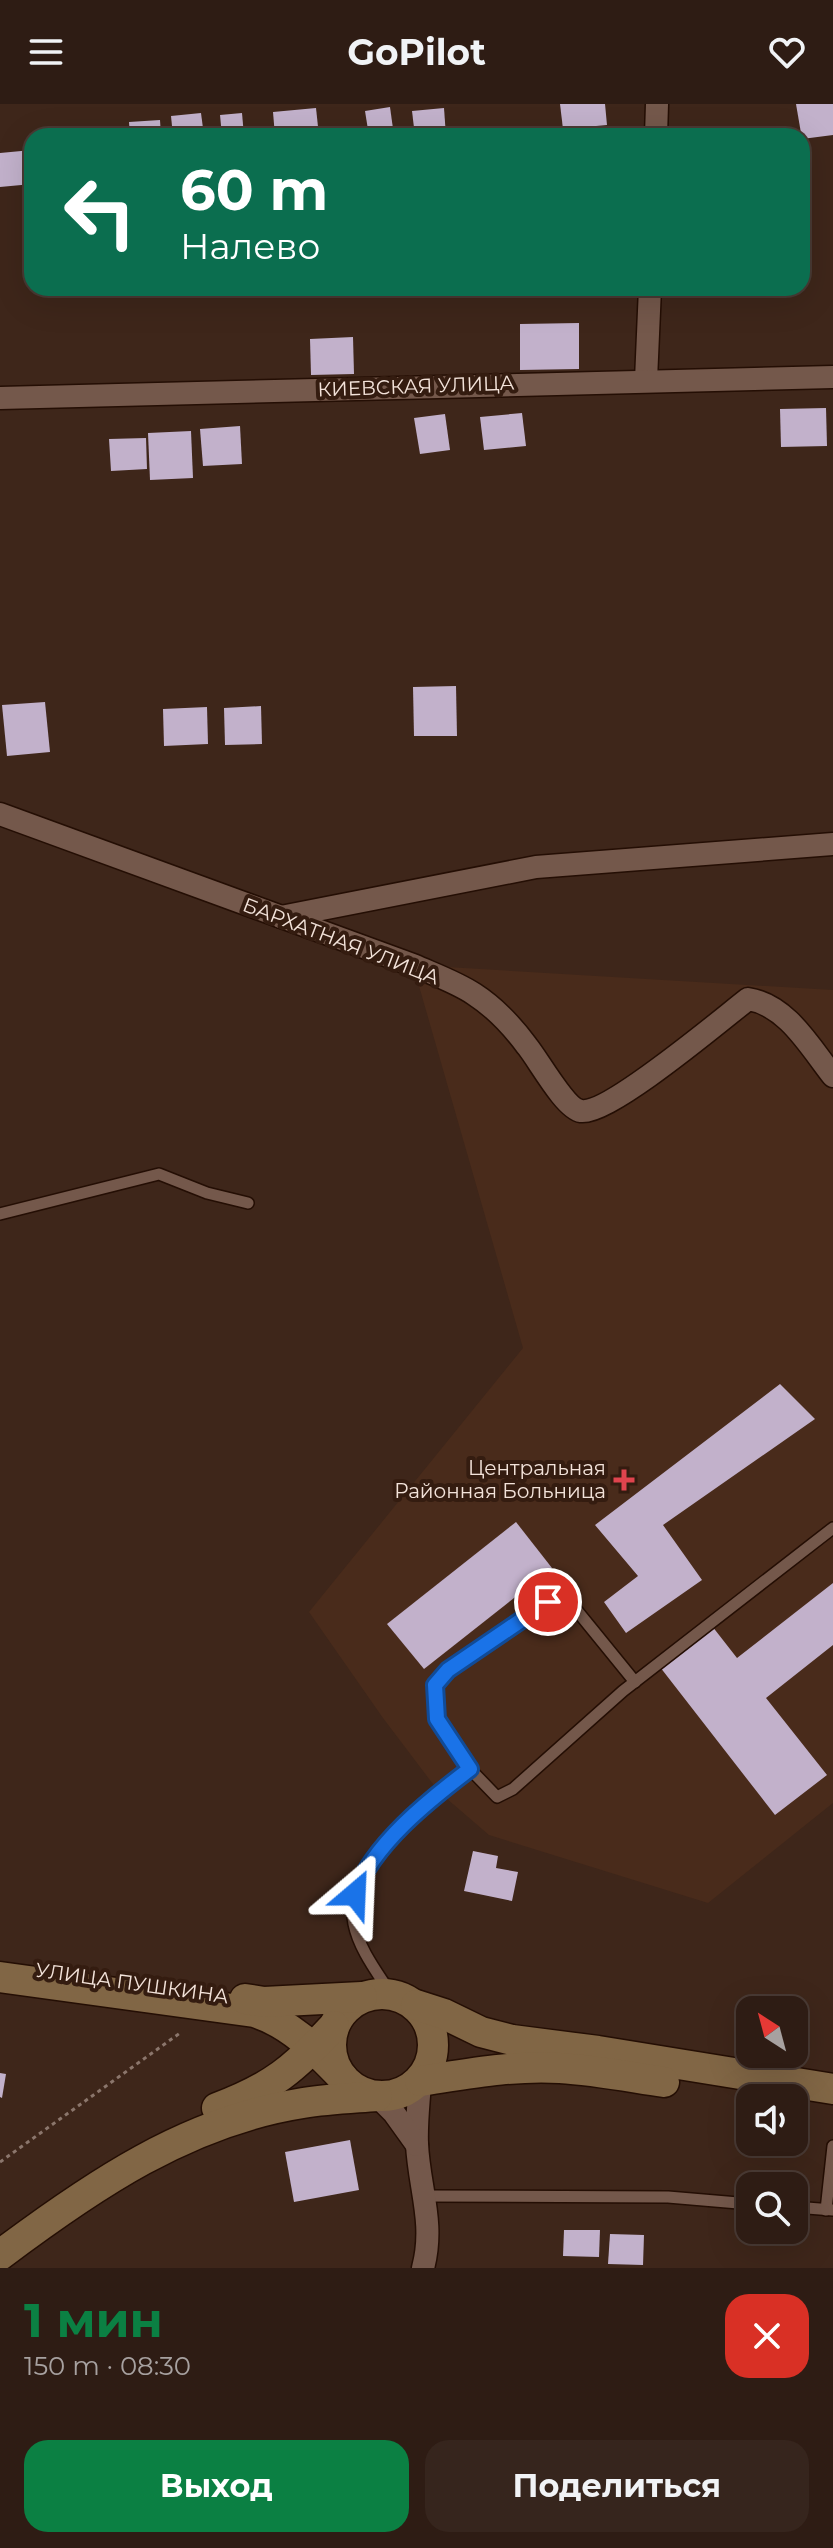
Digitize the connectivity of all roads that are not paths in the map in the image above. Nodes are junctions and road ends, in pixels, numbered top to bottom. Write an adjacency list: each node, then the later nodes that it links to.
1 (657, 104): 2 (street)
2 (656, 128)
3 (650, 296): 5 (street)
4 (833, 377): 5 (street, КИЕВСКАЯ УЛИЦА)
5 (646, 380): 6 (street, КИЕВСКАЯ УЛИЦА)
6 (0, 398)
7 (0, 814): 9 (street, БАРХАТНАЯ УЛИЦА)
8 (833, 844): 9 (street)
9 (280, 917): 10 (street, БАРХАТНАЯ УЛИЦА)
10 (833, 1076)
11 (248, 1203): 12 (lane)
12 (0, 1214)
13 (833, 1528): 14 (lane)
14 (635, 1682): 15 (lane); 15 (lane)
15 (470, 1769): 18 (lane)
16 (0, 1963): 19 (main road, УЛИЦА ПУШКИНА)
17 (0, 1977): 19 (main road)
18 (390, 1999): 19 (main road); 20 (main road); 22 (main road); 25 (main road)
19 (268, 2010): 21 (main road); 23 (main road)
20 (334, 2026): 21 (main road); 24 (main road)
21 (314, 2048): 23 (main road); 24 (main road)
22 (596, 2061): 25 (main road); 26 (main road); 27 (main road)
23 (281, 2077): 37 (main road)
24 (342, 2077): 28 (main road)
25 (420, 2081): 28 (main road); 31 (street)
26 (833, 2089)
27 (736, 2091)
28 (377, 2096): 31 (street); 38 (main road)
29 (808, 2103): 30 (main road)
30 (833, 2107)
31 (417, 2145): 33 (street)
32 (833, 2146): 36 (lane)
33 (425, 2196): 34 (lane); 39 (street)
34 (736, 2203)
35 (808, 2208): 36 (lane)
36 (830, 2210)
37 (0, 2237)
38 (0, 2255)
39 (423, 2268)

